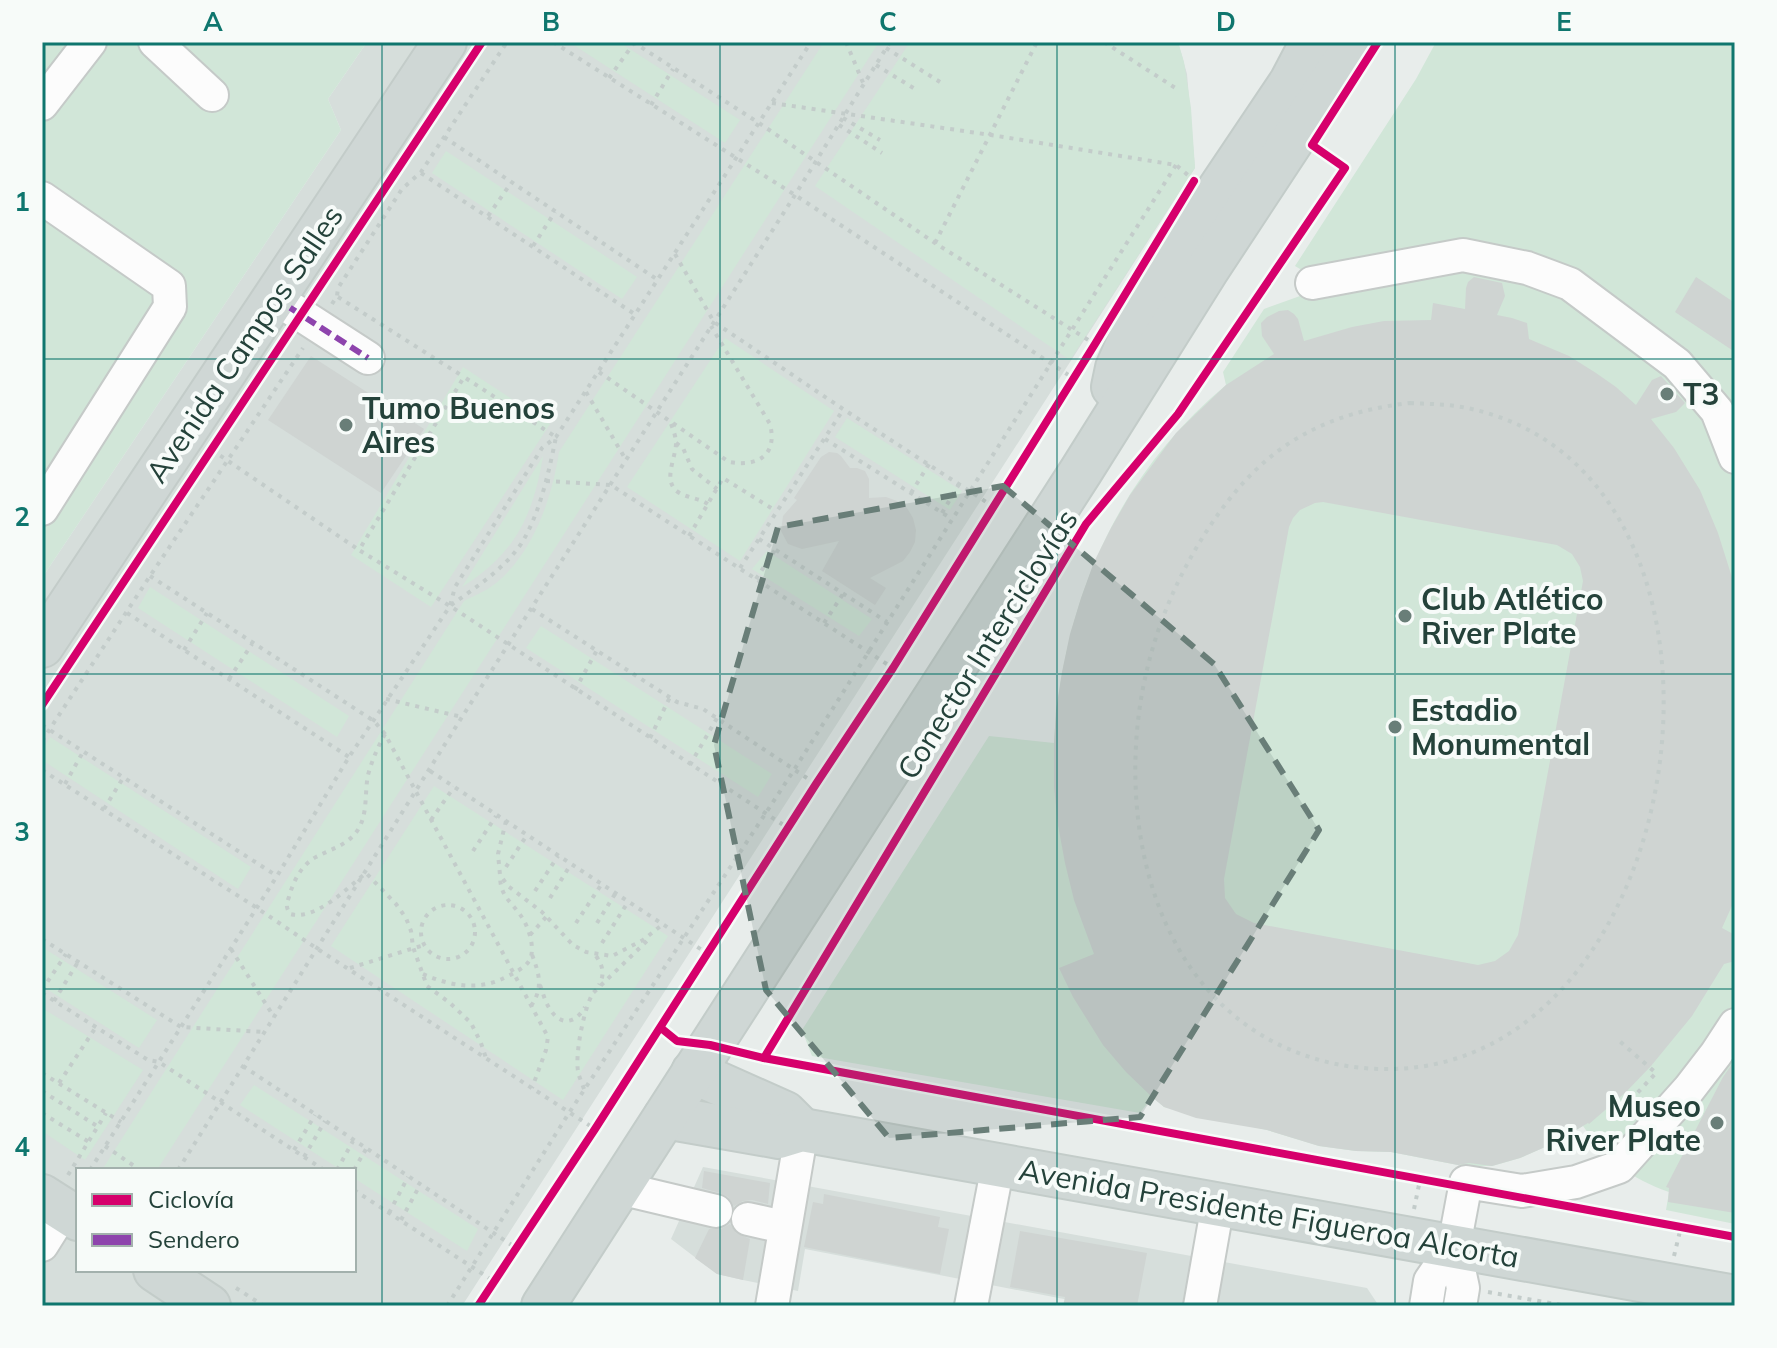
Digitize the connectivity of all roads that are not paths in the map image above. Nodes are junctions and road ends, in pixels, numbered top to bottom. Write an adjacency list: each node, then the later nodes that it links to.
1 (90, 42): 8 (street)
2 (155, 42): 7 (street)
3 (445, 42): 11 (main road, Avenida Campos Salles)
4 (1312, 42): 6 (main road)
5 (1357, 42): 13 (main road)
6 (1295, 62): 13 (main road)
7 (212, 95)
8 (42, 104)
9 (42, 198): 15 (street)
10 (1312, 283): 14 (street)
11 (275, 298): 12 (street); 16 (main road, Avenida Campos Salles)
12 (368, 358)
13 (1104, 431): 18 (main road)
14 (1735, 457)
15 (42, 509)
16 (42, 646)
17 (1735, 1025): 29 (street)
18 (701, 1058): 19 (main road); 20 (main road, Avenida Presidente Figueroa Alcorta)
19 (665, 1117): 20 (main road, Avenida Presidente Figueroa Alcorta); 22 (main road)
20 (802, 1130): 21 (main road, Avenida Presidente Figueroa Alcorta); 27 (street)
21 (998, 1165): 24 (main road, Avenida Presidente Figueroa Alcorta); 36 (street)
22 (619, 1188): 25 (street); 34 (main road)
23 (63, 1201): 28 (street)
24 (1218, 1204): 29 (main road, Avenida Presidente Figueroa Alcorta); 37 (street)
25 (716, 1211)
26 (748, 1219): 27 (street)
27 (784, 1227): 35 (street)
28 (42, 1245)
29 (1454, 1246): 31 (street); 32 (main road, Avenida Presidente Figueroa Alcorta); 38 (street)
30 (158, 1272): 33 (main road)
31 (1469, 1298)
32 (1708, 1298)
33 (209, 1306)
34 (543, 1306)
35 (772, 1306)
36 (971, 1306)
37 (1200, 1306)
38 (1426, 1306)

